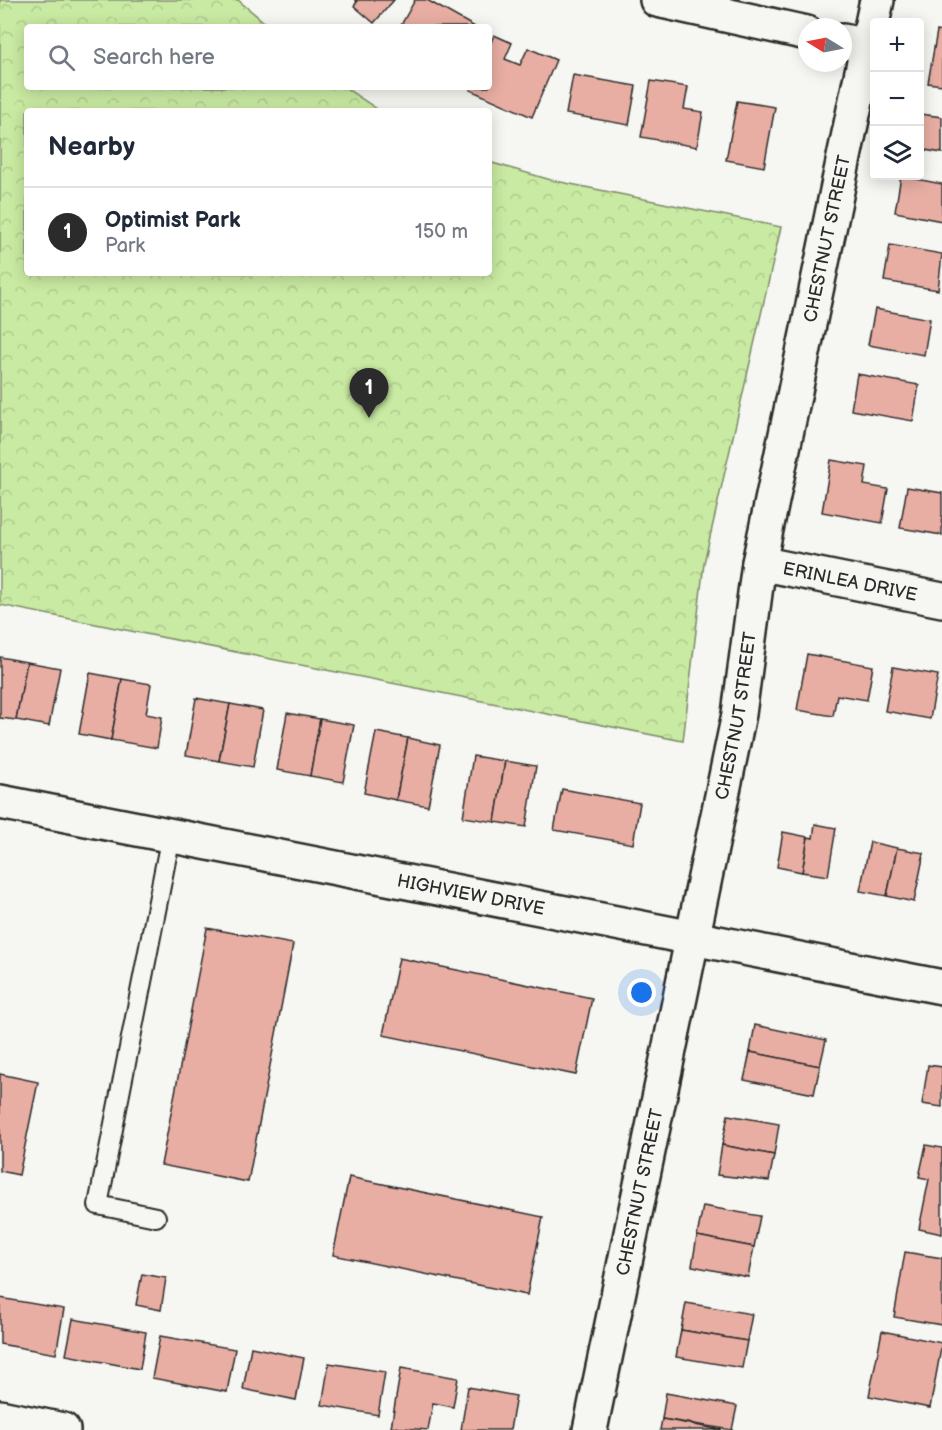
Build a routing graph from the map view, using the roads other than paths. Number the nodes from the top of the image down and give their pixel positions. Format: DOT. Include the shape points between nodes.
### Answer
graph roads {
  1 [pos="657,0"];
  2 [pos="877,0"];
  3 [pos="798,31"];
  4 [pos="855,44"];
  5 [pos="759,562"];
  6 [pos="942,600"];
  7 [pos="0,802"];
  8 [pos="171,835"];
  9 [pos="692,938"];
  10 [pos="942,987"];
  11 [pos="156,1216"];
  12 [pos="0,1417"];
  13 [pos="63,1430"];
  14 [pos="590,1430"];
  1 -- 3 [label="street"];
  2 -- 4 [label="street, CHESTNUT STREET"];
  4 -- 5 [label="street, CHESTNUT STREET"];
  5 -- 6 [label="street, ERINLEA DRIVE"];
  5 -- 9 [label="street, CHESTNUT STREET" via="739,714"];
  7 -- 8 [label="street, HIGHVIEW DRIVE"];
  8 -- 9 [label="street, HIGHVIEW DRIVE"];
  8 -- 11 [label="lane" via="98,1205"];
  9 -- 10 [label="street, HIGHVIEW DRIVE"];
  9 -- 14 [label="street, CHESTNUT STREET"];
  12 -- 13 [label="street"];
}
